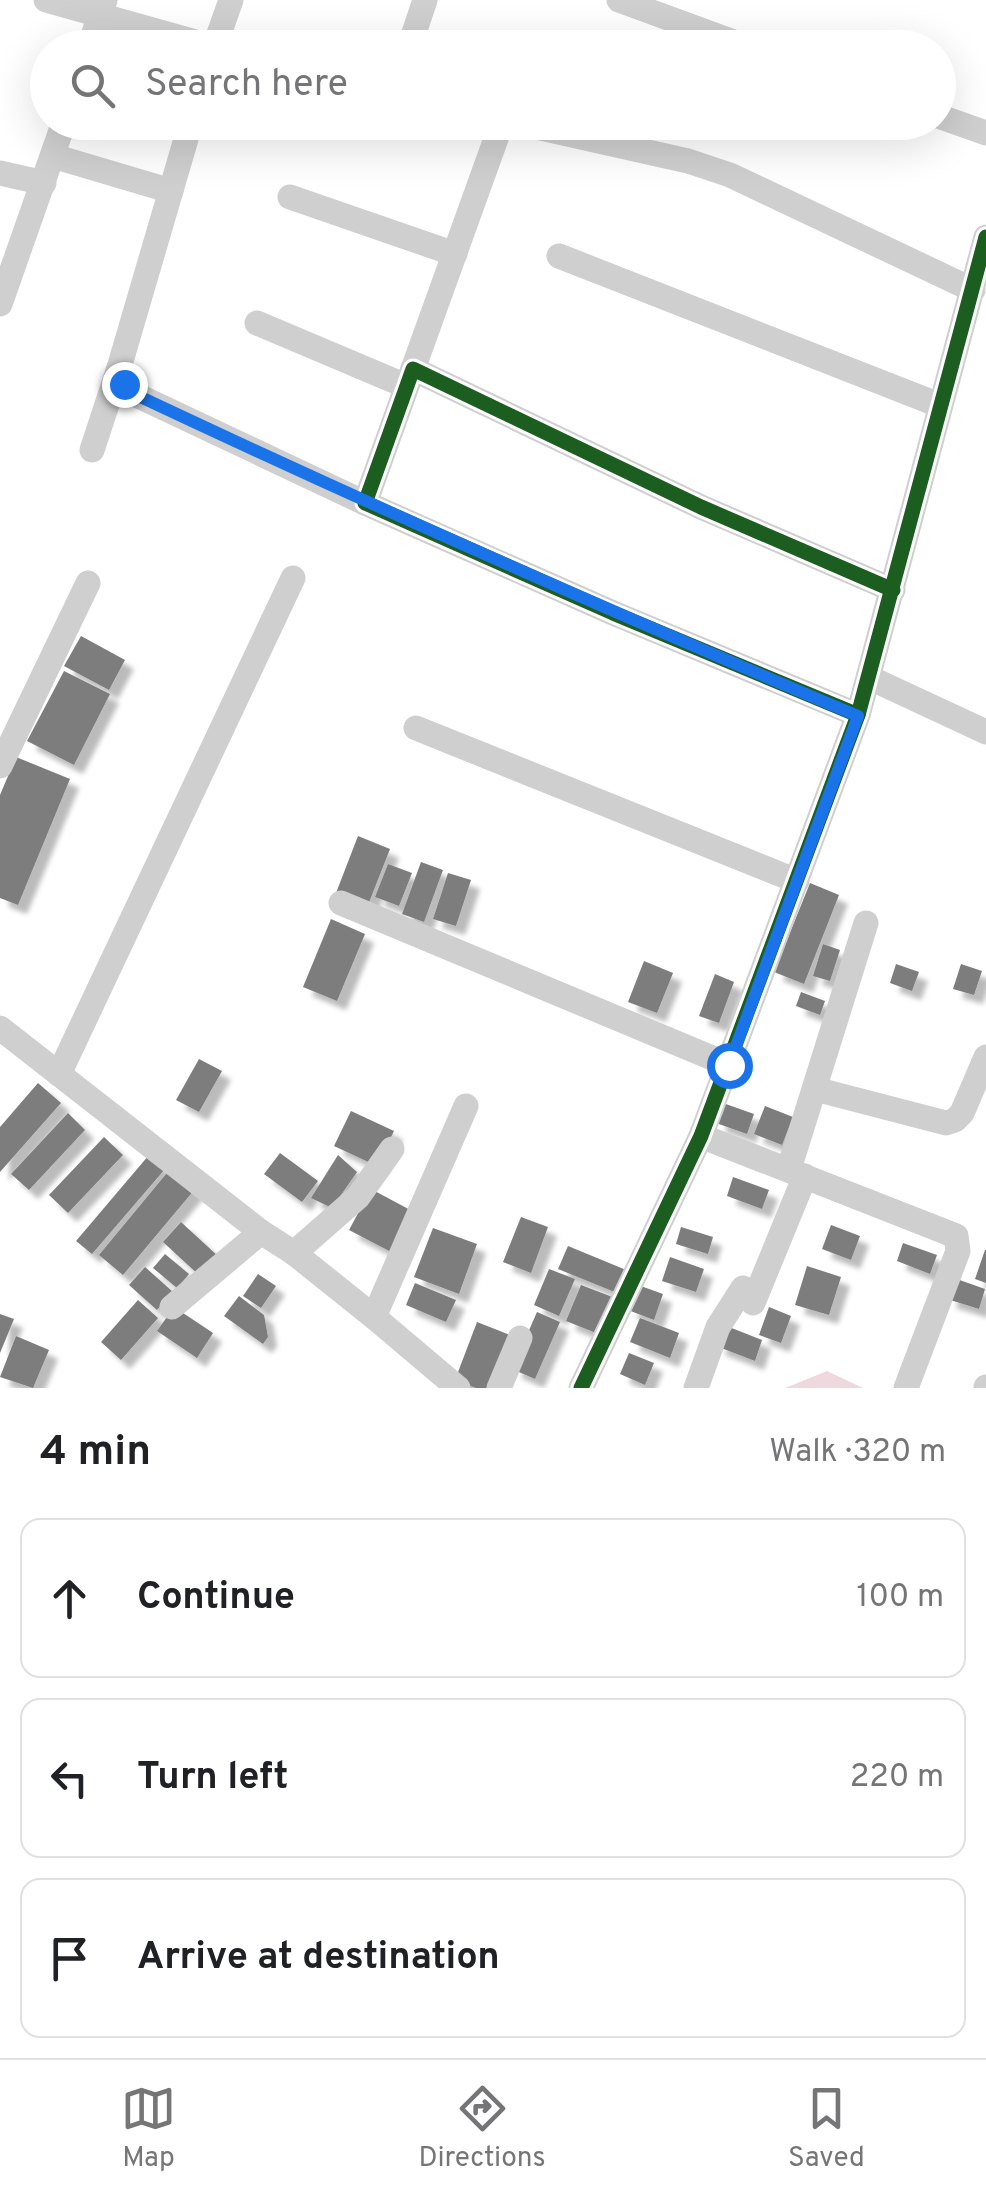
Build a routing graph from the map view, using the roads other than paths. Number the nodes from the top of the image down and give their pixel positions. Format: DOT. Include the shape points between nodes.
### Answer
graph roads {
  1 [pos="46,0"];
  2 [pos="232,0"];
  3 [pos="425,0"];
  4 [pos="618,0"];
  5 [pos="103,7"];
  6 [pos="167,30"];
  7 [pos="221,30"];
  8 [pos="415,30"];
  9 [pos="700,30"];
  10 [pos="956,122"];
  11 [pos="986,133"];
  12 [pos="58,140"];
  13 [pos="187,140"];
  14 [pos="496,140"];
  15 [pos="594,140"];
  16 [pos="53,156"];
  17 [pos="0,173"];
  18 [pos="44,183"];
  19 [pos="171,191"];
  20 [pos="290,197"];
  21 [pos="986,237"];
  22 [pos="455,254"];
  23 [pos="560,256"];
  24 [pos="972,290"];
  25 [pos="0,304"];
  26 [pos="257,322"];
  27 [pos="119,368"];
  28 [pos="410,378"];
  29 [pos="939,406"];
  30 [pos="92,450"];
  31 [pos="365,502"];
  32 [pos="294,578"];
  33 [pos="88,583"];
  34 [pos="893,590"];
  35 [pos="870,678"];
  36 [pos="858,716"];
  37 [pos="416,728"];
  38 [pos="986,732"];
  39 [pos="0,766"];
  40 [pos="797,880"];
  41 [pos="341,903"];
  42 [pos="866,924"];
  43 [pos="0,1028"];
  44 [pos="986,1056"];
  45 [pos="729,1065"];
  46 [pos="59,1074"];
  47 [pos="814,1090"];
  48 [pos="466,1106"];
  49 [pos="701,1136"];
  50 [pos="392,1149"];
  51 [pos="797,1173"];
  52 [pos="261,1232"];
  53 [pos="294,1254"];
  54 [pos="172,1307"];
  55 [pos="374,1317"];
  56 [pos="520,1338"];
  57 [pos="443,1383"];
  58 [pos="499,1388"];
  59 [pos="580,1388"];
  60 [pos="696,1388"];
  61 [pos="906,1388"];
  1 -- 5 [label="street"];
  2 -- 7 [label="street"];
  3 -- 8 [label="street"];
  4 -- 9 [label="street"];
  5 -- 6 [label="street"];
  10 -- 11 [label="street"];
  12 -- 16 [label="street"];
  13 -- 19 [label="street"];
  14 -- 22 [label="street"];
  15 -- 24 [label="street" via="730,175"];
  16 -- 18 [label="street"];
  16 -- 19 [label="street"];
  17 -- 18 [label="street"];
  18 -- 25 [label="street"];
  19 -- 27 [label="street"];
  20 -- 22 [label="street"];
  21 -- 24 [label="street"];
  22 -- 28 [label="street"];
  23 -- 29 [label="street"];
  24 -- 29 [label="street"];
  26 -- 28 [label="street"];
  27 -- 30 [label="street"];
  27 -- 31 [label="street" via="132,393"];
  28 -- 31 [label="street"];
  28 -- 34 [label="street"];
  29 -- 34 [label="street"];
  31 -- 36 [label="street"];
  32 -- 46 [label="street"];
  33 -- 39 [label="street"];
  34 -- 35 [label="street"];
  35 -- 36 [label="street"];
  35 -- 38 [label="street"];
  36 -- 40 [label="street"];
  37 -- 40 [label="street"];
  40 -- 45 [label="street"];
  41 -- 45 [label="street"];
  42 -- 47 [label="street"];
  43 -- 46 [label="street"];
  44 -- 47 [label="street" via="962,1113 946,1123"];
  45 -- 49 [label="street"];
  46 -- 52 [label="street"];
  47 -- 51 [label="street"];
  48 -- 55 [label="street"];
  49 -- 51 [label="street"];
  49 -- 59 [label="street"];
  50 -- 53 [label="street" via="358,1198"];
  51 -- 60 [label="street" via="748,1296 718,1326"];
  51 -- 61 [label="street" via="956,1236 958,1251"];
  52 -- 53 [label="street"];
  52 -- 54 [label="street"];
  53 -- 55 [label="street"];
  55 -- 57 [label="street"];
  56 -- 58 [label="street"];
}
